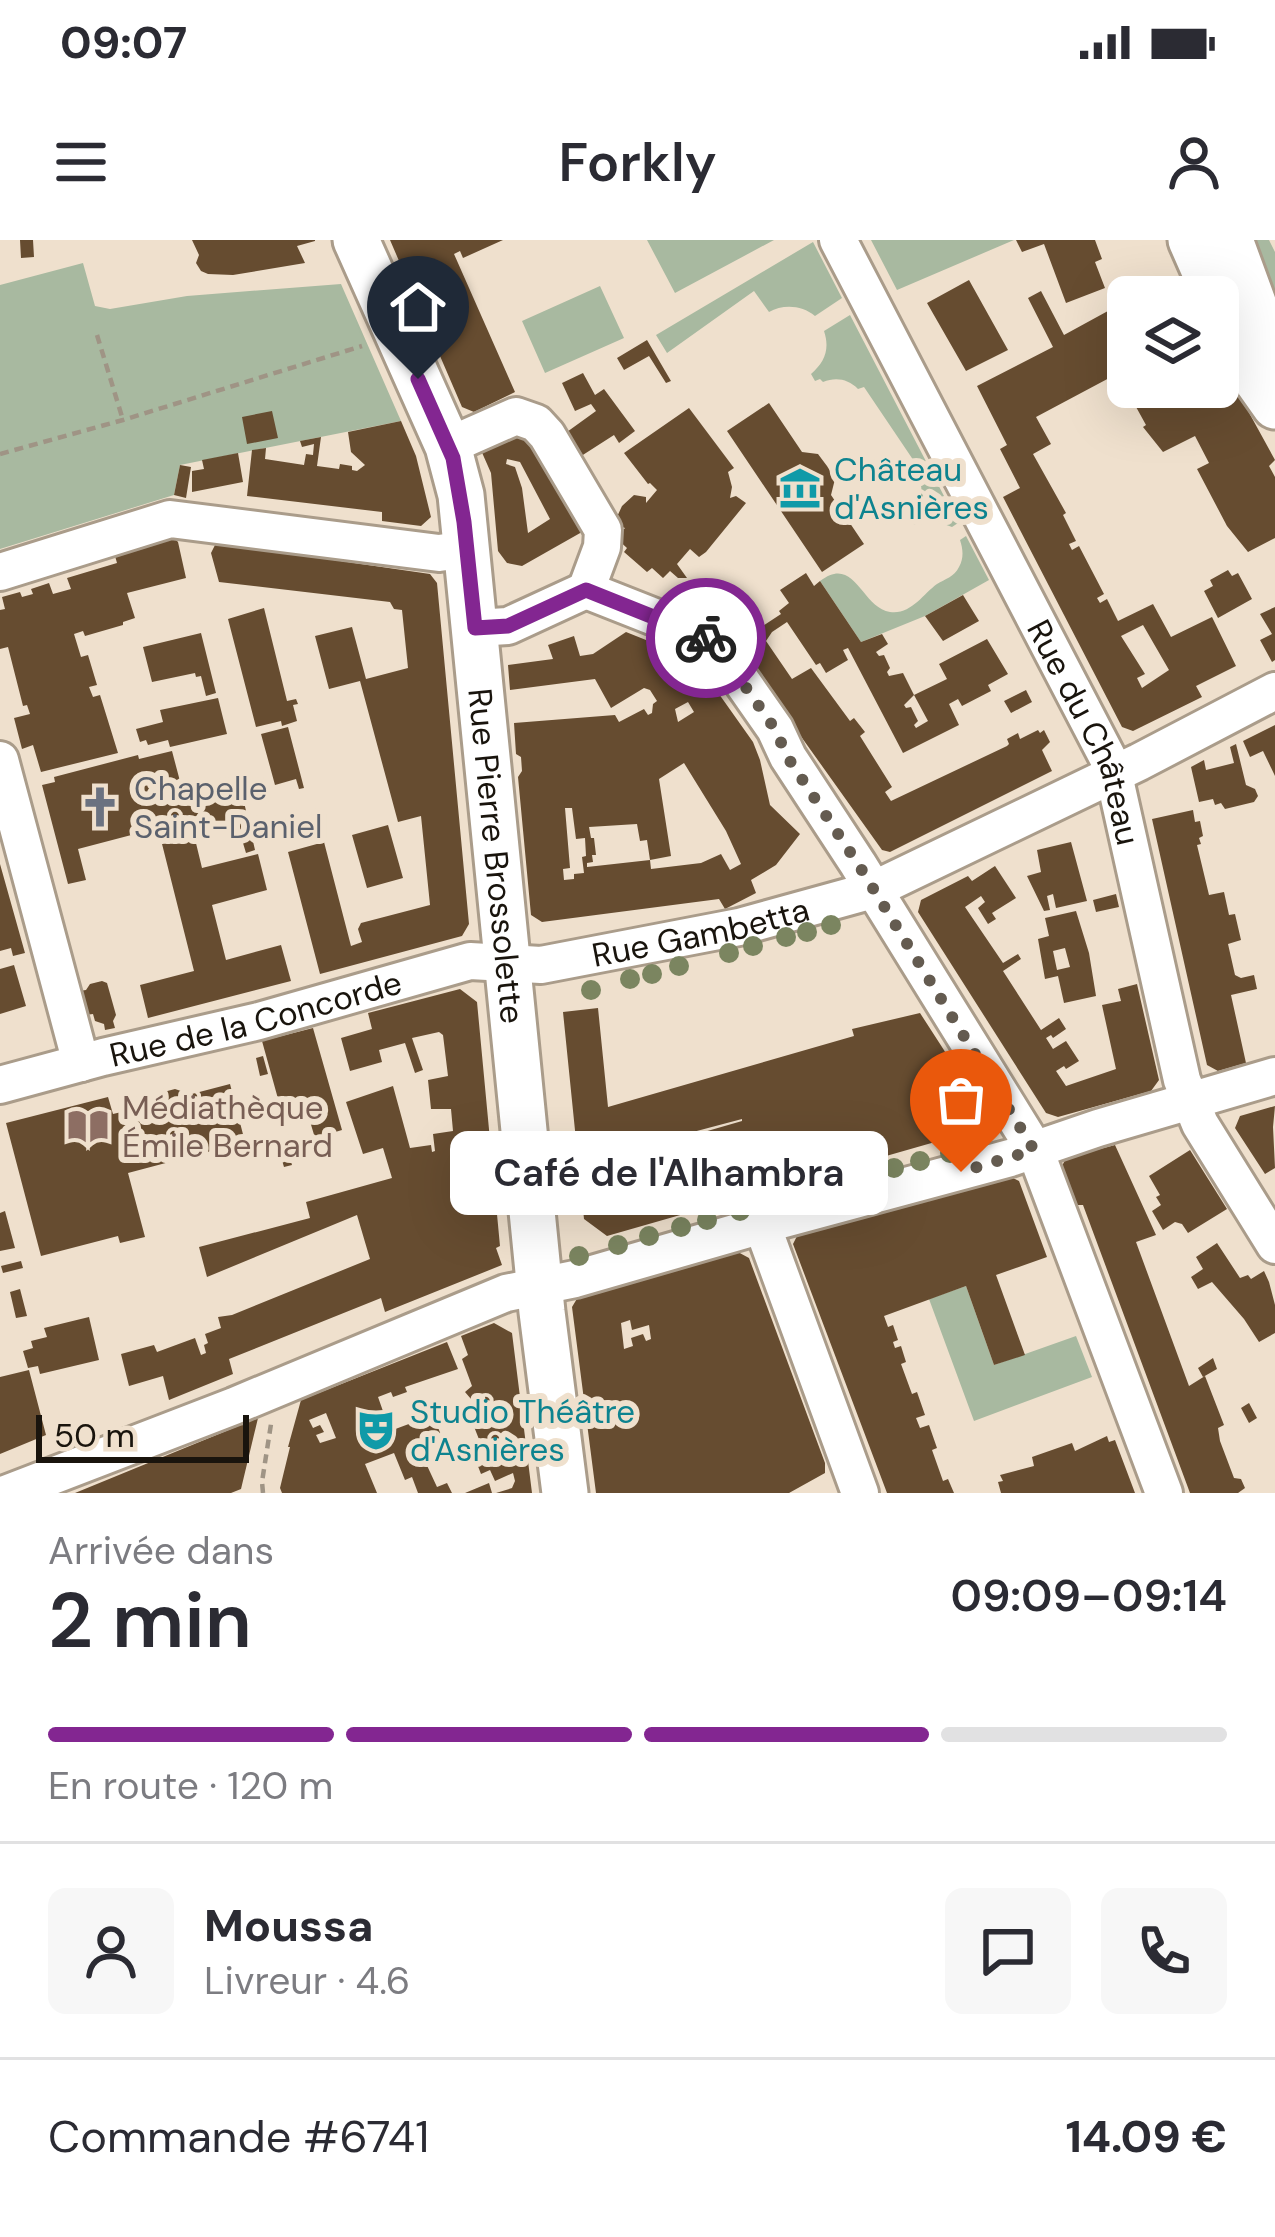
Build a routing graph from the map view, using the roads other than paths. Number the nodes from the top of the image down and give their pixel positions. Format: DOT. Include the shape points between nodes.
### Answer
graph roads {
  1 [pos="356,240"];
  2 [pos="838,240"];
  3 [pos="1191,240"];
  4 [pos="1230,240"];
  5 [pos="1207,276"];
  6 [pos="1239,349"];
  7 [pos="1275,363"];
  8 [pos="1275,406"];
  9 [pos="448,446"];
  10 [pos="467,549"];
  11 [pos="0,572"];
  12 [pos="591,579"];
  13 [pos="475,628"];
  14 [pos="1275,692"];
  15 [pos="0,760"];
  16 [pos="1114,774"];
  17 [pos="866,877"];
  18 [pos="508,963"];
  19 [pos="81,1063"];
  20 [pos="1275,1076"];
  21 [pos="0,1085"];
  22 [pos="1190,1102"];
  23 [pos="1034,1150"];
  24 [pos="762,1225"];
  25 [pos="1275,1245"];
  26 [pos="539,1285"];
  27 [pos="854,1491"];
  28 [pos="8,1493"];
  29 [pos="566,1493"];
  30 [pos="1164,1493"];
  1 -- 9 [label="main road, Rue Pierre Brossolette"];
  2 -- 16 [label="street, Rue du Château"];
  3 -- 5 [label="main road"];
  4 -- 7 [label="main road"];
  6 -- 8 [label="main road"];
  9 -- 10 [label="main road, Rue Pierre Brossolette"];
  9 -- 12 [label="street" via="517,416 542,428 601,524"];
  10 -- 11 [label="street" via="439,553 170,519"];
  10 -- 13 [label="main road, Rue Pierre Brossolette"];
  12 -- 13 [label="street" via="508,626"];
  12 -- 17 [label="street" via="614,567 672,623 717,646"];
  13 -- 18 [label="main road, Rue Pierre Brossolette"];
  14 -- 16 [label="street, Rue Gambetta"];
  15 -- 19 [label="street"];
  16 -- 17 [label="street, Rue Gambetta"];
  16 -- 22 [label="street, Rue du Château"];
  17 -- 18 [label="street, Rue Gambetta" via="739,927 541,965"];
  17 -- 23 [label="street"];
  18 -- 19 [label="street, Rue de la Concorde" via="470,961"];
  18 -- 26 [label="main road, Rue Pierre Brossolette"];
  19 -- 21 [label="street, Rue de la Concorde"];
  20 -- 22 [label="street"];
  22 -- 23 [label="street"];
  22 -- 25 [label="street, Rue du Château"];
  23 -- 24 [label="street"];
  23 -- 30 [label="street"];
  24 -- 26 [label="street"];
  24 -- 27 [label="street"];
  26 -- 28 [label="street"];
  26 -- 29 [label="main road, Rue Pierre Brossolette"];
}
